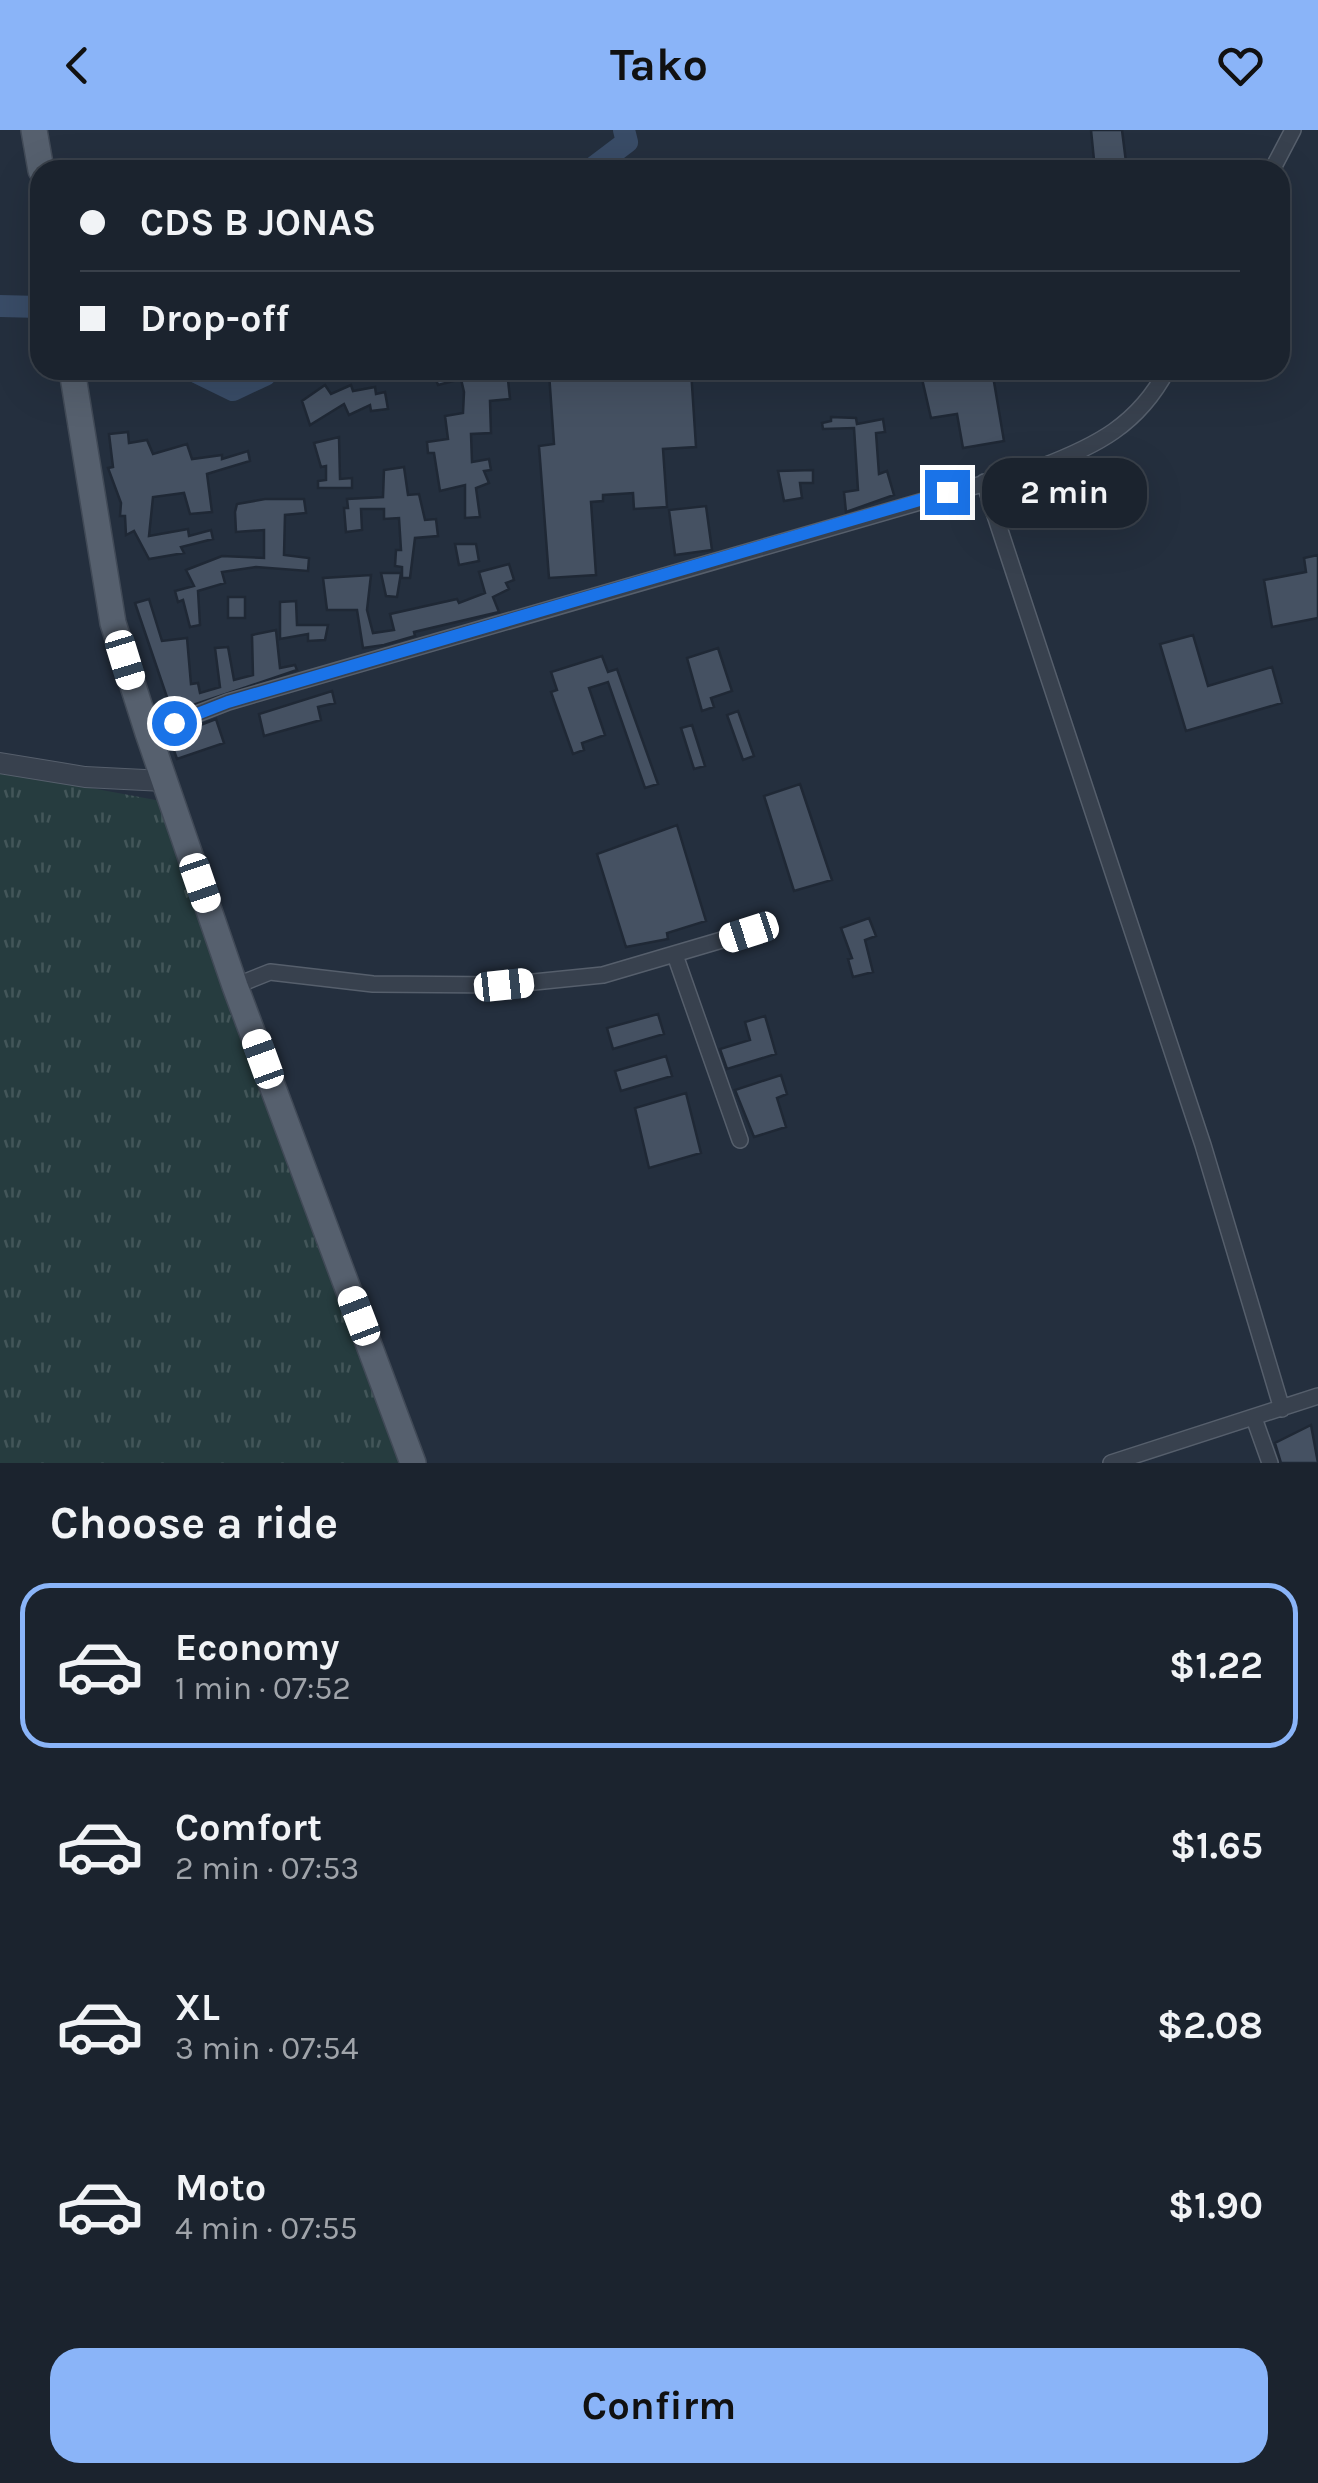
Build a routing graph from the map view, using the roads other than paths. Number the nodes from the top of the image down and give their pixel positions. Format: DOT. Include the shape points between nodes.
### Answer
graph roads {
  1 [pos="34,130"];
  2 [pos="1293,130"];
  3 [pos="39,160"];
  4 [pos="1277,160"];
  5 [pos="74,380"];
  6 [pos="1161,380"];
  7 [pos="984,482"];
  8 [pos="148,733"];
  9 [pos="0,763"];
  10 [pos="164,781"];
  11 [pos="749,932"];
  12 [pos="675,956"];
  13 [pos="236,986"];
  14 [pos="740,1140"];
  15 [pos="1318,1396"];
  16 [pos="1282,1410"];
  17 [pos="1254,1418"];
  18 [pos="414,1463"];
  19 [pos="1111,1463"];
  20 [pos="1270,1463"];
  1 -- 3 [label="main road"];
  2 -- 4 [label="street"];
  5 -- 8 [label="main road" via="114,624"];
  6 -- 7 [label="street" via="1143,408 1095,446"];
  7 -- 8 [label="street" via="228,702"];
  7 -- 16 [label="street" via="1203,1145"];
  8 -- 10 [label="main road"];
  9 -- 10 [label="street"];
  10 -- 13 [label="main road"];
  11 -- 12 [label="street"];
  12 -- 13 [label="street" via="602,975 504,985 373,984 270,972"];
  12 -- 14 [label="street"];
  13 -- 18 [label="main road"];
  15 -- 16 [label="street"];
  16 -- 17 [label="street"];
  17 -- 19 [label="street"];
  17 -- 20 [label="street"];
}
